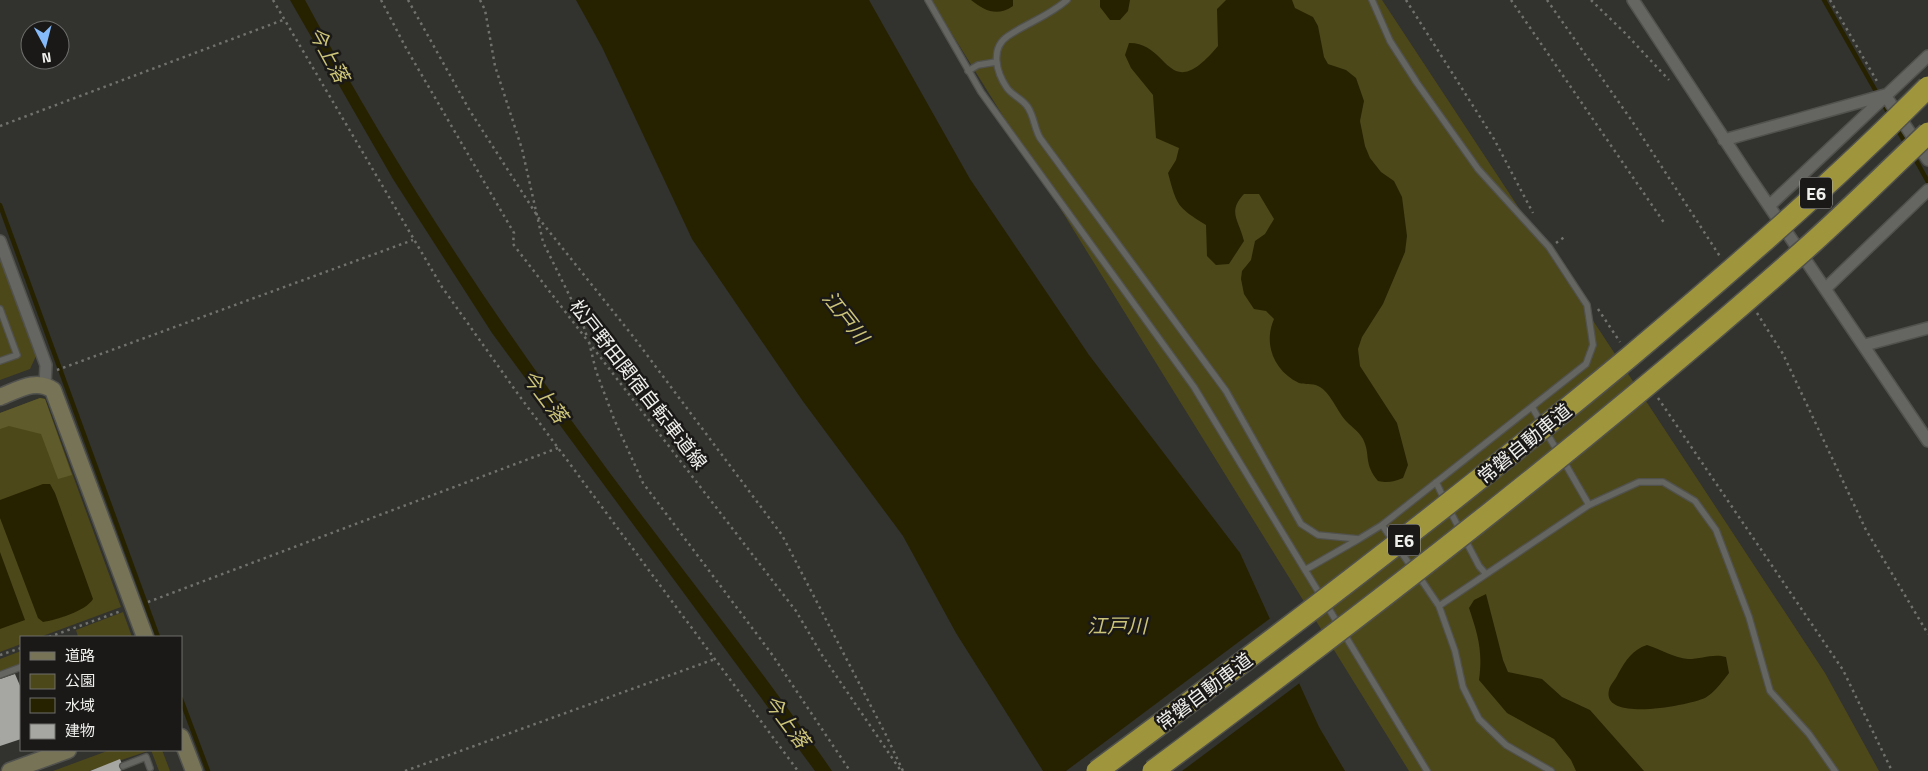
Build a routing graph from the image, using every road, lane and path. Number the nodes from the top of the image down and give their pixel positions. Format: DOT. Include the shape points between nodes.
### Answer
graph roads {
  1 [pos="273,0"];
  2 [pos="380,0"];
  3 [pos="408,0"];
  4 [pos="480,0"];
  5 [pos="928,0"];
  6 [pos="1067,0"];
  7 [pos="1372,0"];
  8 [pos="1406,0"];
  9 [pos="1511,0"];
  10 [pos="1591,0"];
  11 [pos="1634,0"];
  12 [pos="1830,0"];
  13 [pos="282,20"];
  14 [pos="1928,56"];
  15 [pos="996,62"];
  16 [pos="968,70"];
  17 [pos="1672,84"];
  18 [pos="1928,87"];
  19 [pos="1881,98"];
  20 [pos="0,126"];
  21 [pos="1928,133"];
  22 [pos="1724,140"];
  23 [pos="1928,160"];
  24 [pos="1927,191"];
  25 [pos="1769,206"];
  26 [pos="540,220"];
  27 [pos="1536,220"];
  28 [pos="1664,224"];
  29 [pos="1566,236"];
  30 [pos="1550,237"];
  31 [pos="413,240"];
  32 [pos="0,241"];
  33 [pos="1555,243"];
  34 [pos="1560,251"];
  35 [pos="1826,288"];
  36 [pos="1597,308"];
  37 [pos="0,309"];
  38 [pos="1928,328"];
  39 [pos="588,341"];
  40 [pos="1865,345"];
  41 [pos="1625,350"];
  42 [pos="0,361"];
  43 [pos="46,378"];
  44 [pos="1653,391"];
  45 [pos="0,397"];
  46 [pos="1532,407"];
  47 [pos="1928,441"];
  48 [pos="558,448"];
  49 [pos="1436,482"];
  50 [pos="1589,505"];
  51 [pos="1382,525"];
  52 [pos="1359,539"];
  53 [pos="1305,570"];
  54 [pos="1486,574"];
  55 [pos="157,598"];
  56 [pos="1439,606"];
  57 [pos="124,610"];
  58 [pos="52,636"];
  59 [pos="146,636"];
  60 [pos="20,648"];
  61 [pos="0,655"];
  62 [pos="716,659"];
  63 [pos="20,667"];
  64 [pos="0,675"];
  65 [pos="182,740"];
  66 [pos="65,751"];
  67 [pos="122,766"];
  68 [pos="150,770"];
  69 [pos="10,771"];
  70 [pos="142,771"];
  71 [pos="194,771"];
  72 [pos="405,771"];
  73 [pos="798,771"];
  74 [pos="850,771"];
  75 [pos="902,771"];
  76 [pos="1097,771"];
  77 [pos="1153,771"];
  78 [pos="1427,771"];
  79 [pos="1551,771"];
  80 [pos="1835,771"];
  81 [pos="1892,771"];
  1 -- 13 [label="path"];
  2 -- 39 [label="path, 松戸野田関宿自転車道線" via="514,233 514,244"];
  3 -- 26 [label="path" via="470,111"];
  4 -- 26 [label="path" via="495,66 522,149"];
  5 -- 16 [label="lane"];
  6 -- 15 [label="lane" via="1055,11 1006,37 996,50"];
  7 -- 46 [label="lane" via="1390,41 1421,89 1478,169 1549,247 1587,305 1593,345 1586,364"];
  8 -- 27 [label="path" via="1494,140"];
  9 -- 28 [label="path"];
  10 -- 17 [label="path"];
  11 -- 22 [label="street"];
  12 -- 19 [label="path"];
  13 -- 20 [label="path"];
  13 -- 31 [label="path"];
  14 -- 19 [label="street"];
  15 -- 16 [label="lane"];
  15 -- 52 [label="lane" via="1007,88 1027,105 1040,138 1226,392 1301,524 1318,535"];
  16 -- 53 [label="lane" via="1194,388"];
  18 -- 76 [label="highway, 常磐自動車道 / E6, bridge" via="1701,297 1558,416 1395,546"];
  19 -- 22 [label="street"];
  19 -- 23 [label="street"];
  19 -- 25 [label="street"];
  21 -- 77 [label="highway, 常磐自動車道 / E6, bridge" via="1813,242 1570,449 1417,572"];
  22 -- 25 [label="street"];
  24 -- 35 [label="street"];
  25 -- 35 [label="street"];
  26 -- 39 [label="path" via="543,242 582,321"];
  26 -- 75 [label="path" via="632,335 782,535"];
  29 -- 33 [label="path"];
  30 -- 33 [label="path"];
  31 -- 43 [label="path" via="74,364"];
  31 -- 48 [label="path" via="464,318"];
  32 -- 43 [label="street"];
  33 -- 34 [label="path"];
  35 -- 40 [label="street"];
  36 -- 41 [label="path"];
  37 -- 42 [label="lane" via="17,355"];
  38 -- 40 [label="street"];
  39 -- 74 [label="path" via="614,419 643,483 771,653"];
  39 -- 75 [label="path, 松戸野田関宿自転車道線" via="796,611 822,655"];
  40 -- 47 [label="street"];
  43 -- 45 [label="street"];
  43 -- 59 [label="street" via="57,397"];
  44 -- 81 [label="path" via="1843,670"];
  46 -- 49 [label="lane"];
  46 -- 50 [label="lane"];
  48 -- 55 [label="path"];
  48 -- 62 [label="path"];
  49 -- 51 [label="lane"];
  49 -- 54 [label="lane"];
  50 -- 54 [label="lane"];
  50 -- 80 [label="lane" via="1627,487 1652,480 1664,482 1695,501 1722,544 1749,617 1770,692 1809,734"];
  51 -- 52 [label="lane"];
  51 -- 56 [label="lane"];
  52 -- 53 [label="lane"];
  53 -- 78 [label="lane"];
  54 -- 56 [label="lane"];
  56 -- 79 [label="lane" via="1463,687 1479,719 1506,745"];
  57 -- 58 [label="path"];
  60 -- 61 [label="path"];
  62 -- 72 [label="path"];
  62 -- 73 [label="path"];
  63 -- 64 [label="lane"];
  65 -- 71 [label="street"];
  66 -- 69 [label="street"];
  67 -- 68 [label="lane" via="146,757"];
  68 -- 70 [label="lane"];
}
